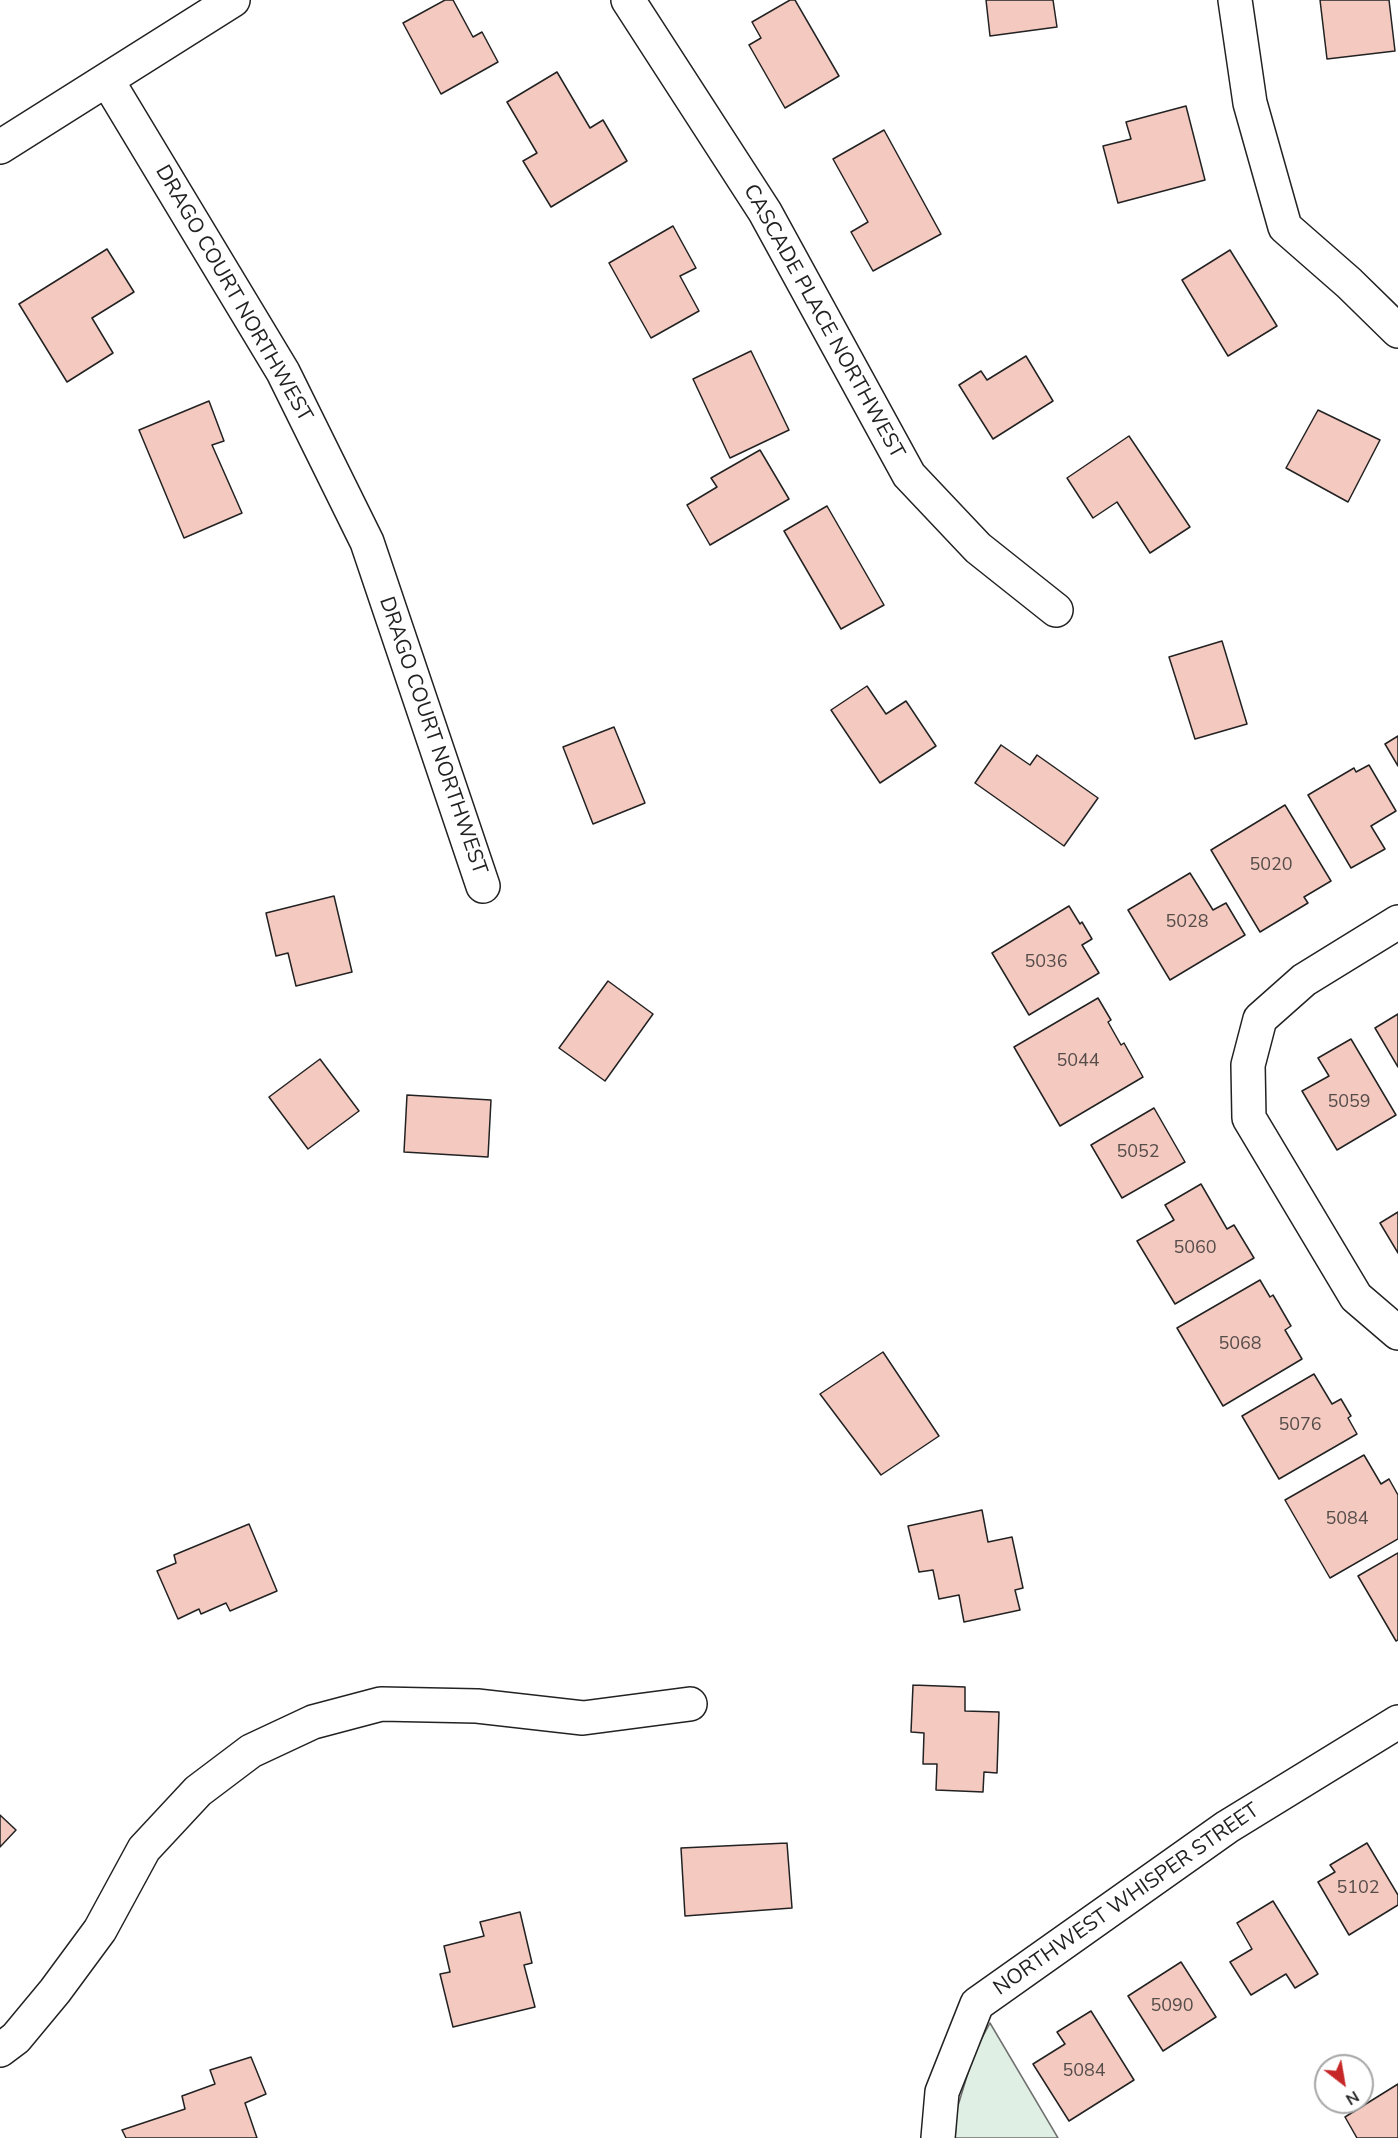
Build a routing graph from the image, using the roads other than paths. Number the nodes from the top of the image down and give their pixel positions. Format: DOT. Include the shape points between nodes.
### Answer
graph roads {
  1 [pos="233,0"];
  2 [pos="628,0"];
  3 [pos="1235,0"];
  4 [pos="107,80"];
  5 [pos="0,147"];
  6 [pos="1398,330"];
  7 [pos="1056,610"];
  8 [pos="483,886"];
  9 [pos="1398,922"];
  10 [pos="1398,1333"];
  11 [pos="690,1704"];
  12 [pos="1398,1722"];
  13 [pos="0,2050"];
  14 [pos="938,2138"];
  1 -- 4 [label="street"];
  2 -- 7 [label="street, CASCADE PLACE NORTHWEST" via="765,212 909,475 978,548"];
  3 -- 6 [label="street" via="1250,103 1285,227"];
  4 -- 5 [label="street"];
  4 -- 8 [label="street, DRAGO COURT NORTHWEST" via="283,372 367,542"];
  9 -- 10 [label="street" via="1304,980 1260,1019 1248,1065 1249,1118 1356,1297"];
  11 -- 13 [label="street" via="583,1718 477,1706 381,1704 313,1722 251,1751 198,1791 144,1849 100,1930 42,2007 16,2038"];
  12 -- 14 [label="street, NORTHWEST WHISPER STREET" via="1227,1827 977,2004 942,2092"];
}
